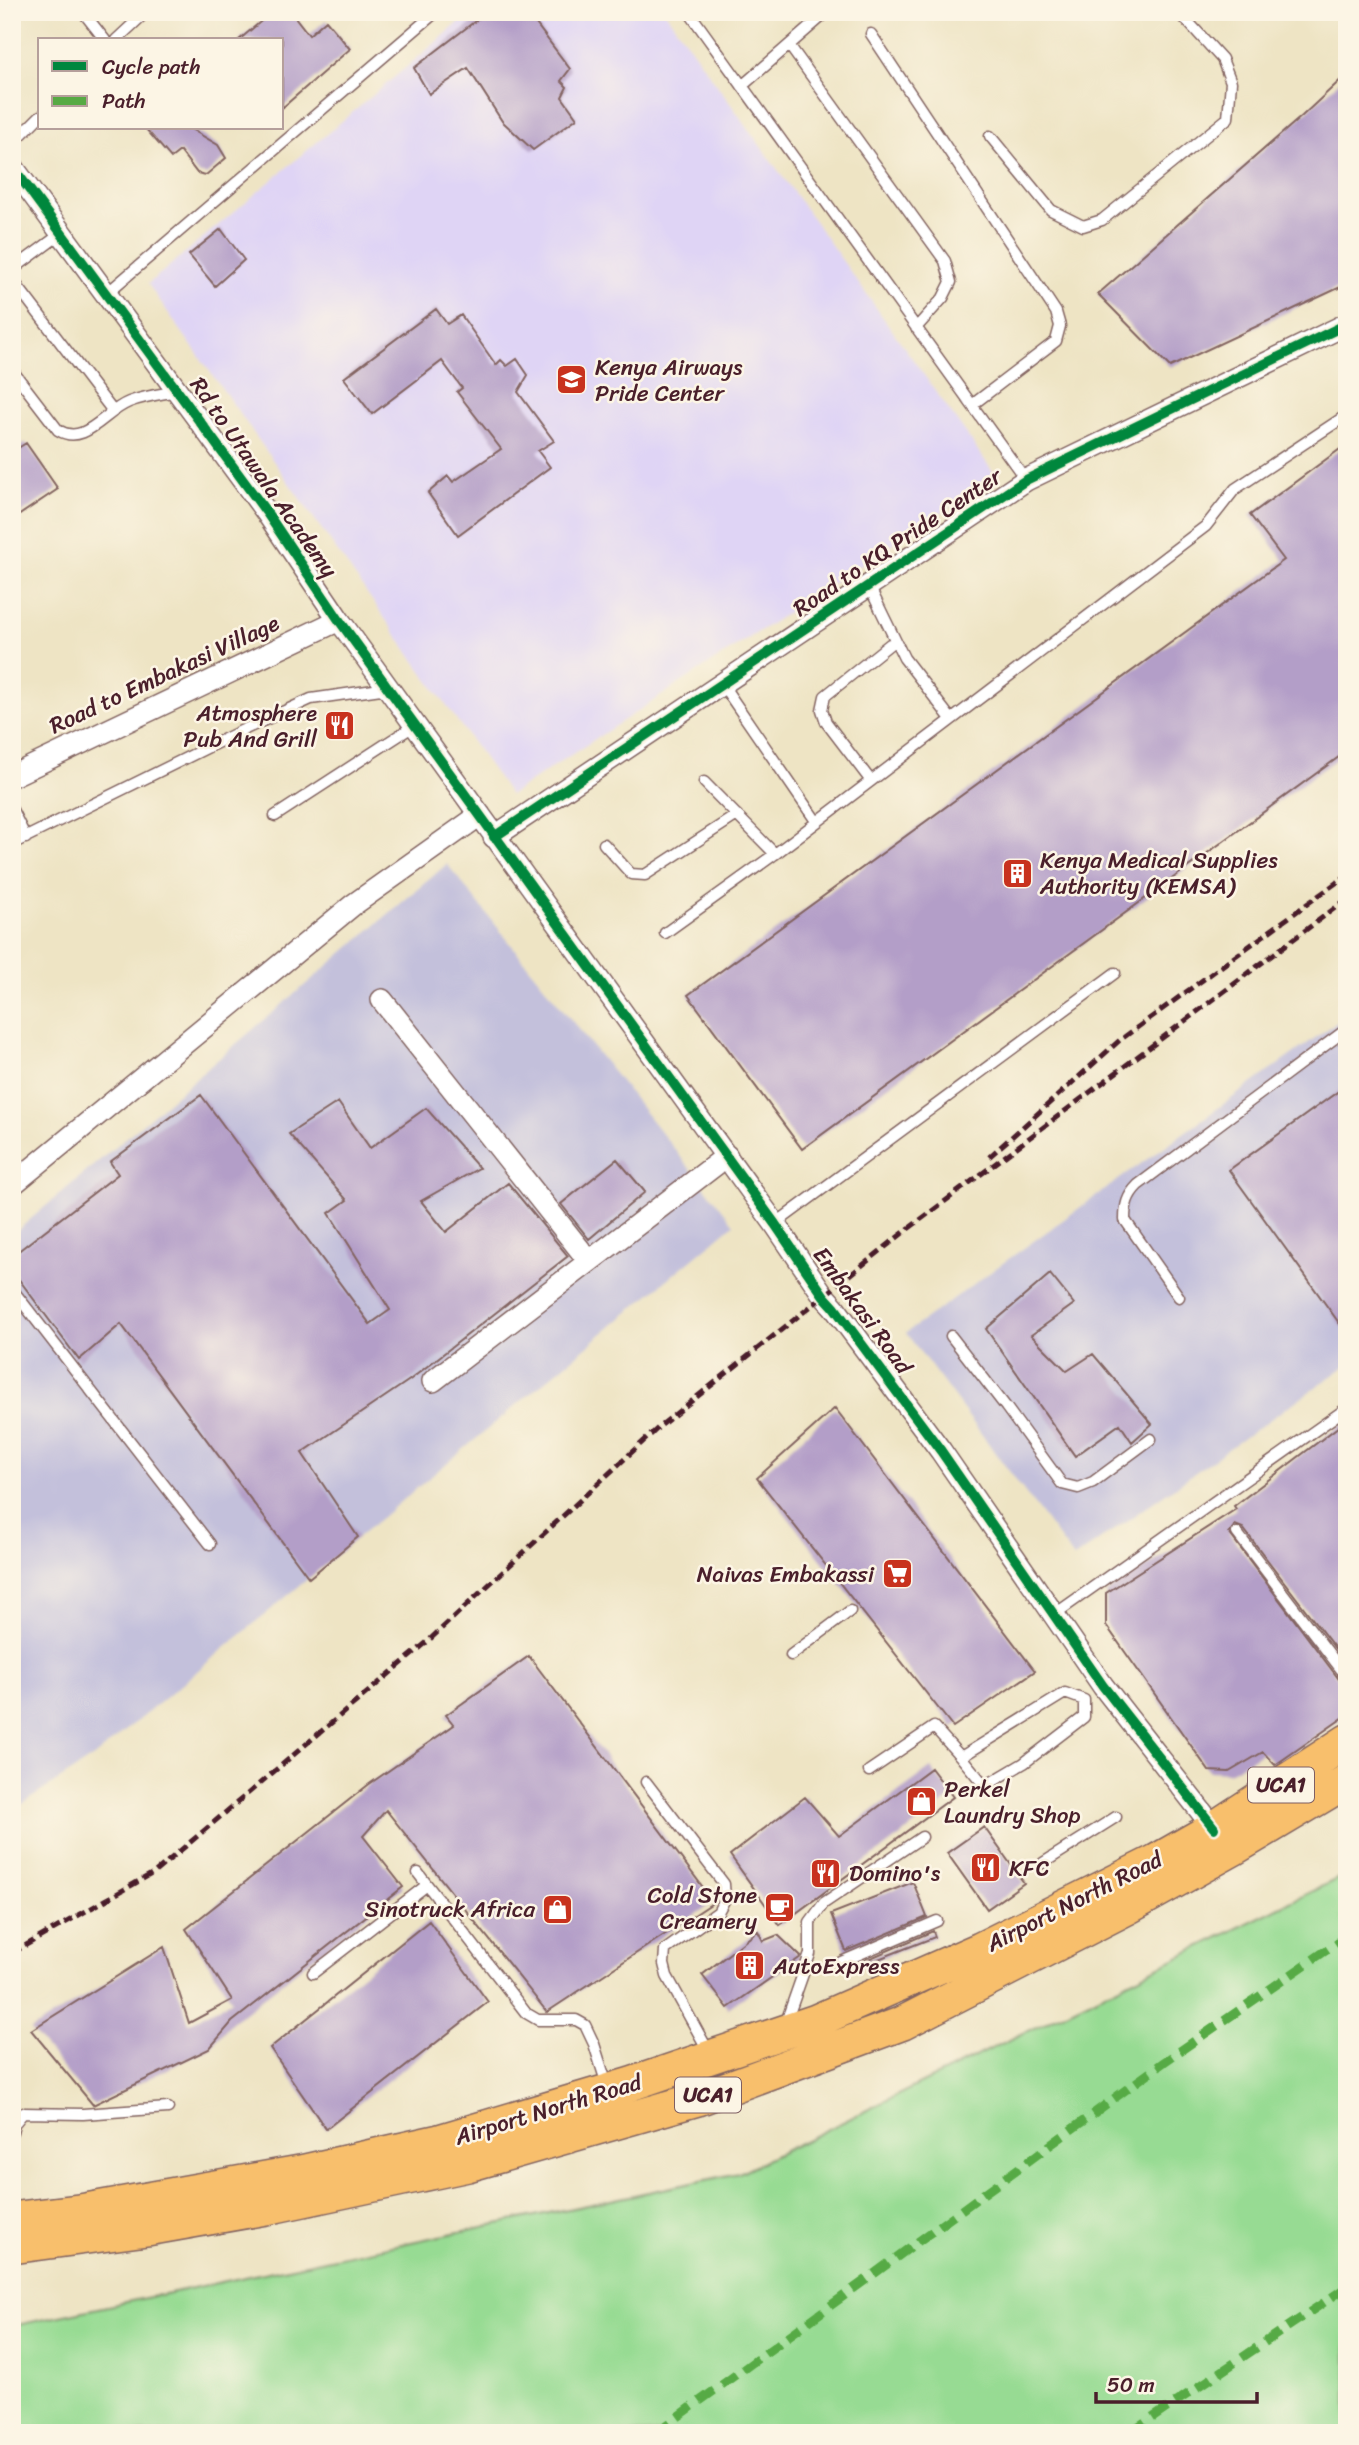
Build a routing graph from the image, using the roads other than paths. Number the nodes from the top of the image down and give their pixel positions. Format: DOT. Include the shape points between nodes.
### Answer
graph roads {
  1 [pos="83,12"];
  2 [pos="146,12"];
  3 [pos="436,12"];
  4 [pos="689,12"];
  5 [pos="827,12"];
  6 [pos="1179,12"];
  7 [pos="871,34"];
  8 [pos="103,38"];
  9 [pos="118,38"];
  10 [pos="789,45"];
  11 [pos="742,86"];
  12 [pos="38,118"];
  13 [pos="989,136"];
  14 [pos="12,144"];
  15 [pos="12,166"];
  16 [pos="62,233"];
  17 [pos="12,271"];
  18 [pos="12,279"];
  19 [pos="106,294"];
  20 [pos="1347,324"];
  21 [pos="916,328"];
  22 [pos="12,370"];
  23 [pos="178,391"];
  24 [pos="972,405"];
  25 [pos="112,410"];
  26 [pos="1347,415"];
  27 [pos="1026,480"];
  28 [pos="869,586"];
  29 [pos="339,620"];
  30 [pos="890,644"];
  31 [pos="722,684"];
  32 [pos="389,688"];
  33 [pos="951,719"];
  34 [pos="415,725"];
  35 [pos="12,776"];
  36 [pos="871,781"];
  37 [pos="704,782"];
  38 [pos="12,810"];
  39 [pos="480,815"];
  40 [pos="275,816"];
  41 [pos="737,816"];
  42 [pos="816,821"];
  43 [pos="494,837"];
  44 [pos="26,838"];
  45 [pos="12,844"];
  46 [pos="604,844"];
  47 [pos="775,854"];
  48 [pos="666,933"];
  49 [pos="1115,973"];
  50 [pos="382,1000"];
  51 [pos="1347,1029"];
  52 [pos="727,1156"];
  53 [pos="12,1185"];
  54 [pos="775,1224"];
  55 [pos="589,1261"];
  56 [pos="12,1290"];
  57 [pos="1179,1297"];
  58 [pos="951,1336"];
  59 [pos="433,1381"];
  60 [pos="1347,1408"];
  61 [pos="1151,1439"];
  62 [pos="1237,1533"];
  63 [pos="210,1544"];
  64 [pos="850,1611"];
  65 [pos="1055,1614"];
  66 [pos="791,1655"];
  67 [pos="1347,1678"];
  68 [pos="1103,1686"];
  69 [pos="1084,1700"];
  70 [pos="1347,1741"];
  71 [pos="961,1757"];
  72 [pos="869,1771"];
  73 [pos="1347,1781"];
  74 [pos="646,1782"];
  75 [pos="1116,1817"];
  76 [pos="1214,1828"];
  77 [pos="922,1837"];
  78 [pos="1043,1863"];
  79 [pos="418,1873"];
  80 [pos="427,1885"];
  81 [pos="937,1921"];
  82 [pos="841,1962"];
  83 [pos="313,1973"];
  84 [pos="782,2033"];
  85 [pos="711,2056"];
  86 [pos="609,2091"];
  87 [pos="168,2108"];
  88 [pos="12,2132"];
  89 [pos="12,2219"];
  90 [pos="12,2247"];
  1 -- 8 [label="lane"];
  2 -- 9 [label="lane"];
  3 -- 19 [label="lane"];
  4 -- 11 [label="lane"];
  5 -- 10 [label="lane"];
  6 -- 13 [label="lane" via="1222,60 1231,82 1228,118 1102,220 1083,226 1051,211"];
  7 -- 24 [label="lane" via="1056,312 1060,326 1056,341"];
  10 -- 11 [label="lane"];
  10 -- 21 [label="lane" via="945,261 951,282"];
  11 -- 21 [label="lane"];
  12 -- 14 [label="lane"];
  15 -- 16 [label="street, Rd to Utawala Academy"];
  16 -- 17 [label="lane"];
  16 -- 19 [label="street, Rd to Utawala Academy"];
  18 -- 25 [label="lane"];
  19 -- 23 [label="street, Rd to Utawala Academy"];
  20 -- 27 [label="street, Road to KQ Pride Center"];
  21 -- 24 [label="lane"];
  22 -- 25 [label="lane" via="64,434 85,433"];
  23 -- 25 [label="lane" via="144,397"];
  23 -- 29 [label="street, Rd to Utawala Academy"];
  24 -- 27 [label="lane"];
  26 -- 33 [label="lane" via="1235,489 1206,526"];
  27 -- 28 [label="street, Road to KQ Pride Center"];
  28 -- 31 [label="street, Road to KQ Pride Center"];
  28 -- 33 [label="lane" via="904,658"];
  29 -- 32 [label="street, Rd to Utawala Academy"];
  29 -- 35 [label="street, Road to Embakasi Village"];
  30 -- 36 [label="lane" via="825,695 822,710 826,722"];
  31 -- 42 [label="lane"];
  31 -- 43 [label="street, Road to KQ Pride Center"];
  32 -- 34 [label="street, Rd to Utawala Academy"];
  32 -- 44 [label="lane" via="310,699"];
  33 -- 36 [label="lane"];
  34 -- 39 [label="street, Rd to Utawala Academy"];
  34 -- 40 [label="lane"];
  36 -- 42 [label="lane"];
  37 -- 41 [label="lane"];
  38 -- 44 [label="lane"];
  39 -- 43 [label="street, Embakasi Road"];
  39 -- 53 [label="street" via="353,905"];
  41 -- 46 [label="lane" via="645,875 631,874"];
  41 -- 47 [label="lane"];
  42 -- 47 [label="lane"];
  43 -- 52 [label="street, Embakasi Road"];
  44 -- 45 [label="lane"];
  47 -- 48 [label="lane"];
  49 -- 54 [label="lane"];
  50 -- 55 [label="street"];
  51 -- 57 [label="lane" via="1129,1194 1125,1220"];
  52 -- 54 [label="street, Embakasi Road"];
  52 -- 55 [label="street"];
  54 -- 65 [label="street, Embakasi Road"];
  55 -- 59 [label="street"];
  56 -- 63 [label="lane"];
  58 -- 61 [label="lane" via="1062,1484 1078,1488 1093,1482"];
  60 -- 65 [label="lane"];
  62 -- 67 [label="lane"];
  64 -- 66 [label="lane"];
  65 -- 68 [label="street, Embakasi Road"];
  68 -- 69 [label="lane"];
  68 -- 76 [label="street, Embakasi Road"];
  69 -- 71 [label="lane" via="1065,1693"];
  69 -- 71 [label="lane" via="1084,1717 1042,1751 985,1786"];
  70 -- 76 [label="main road, Airport North Road / UCA1"];
  71 -- 72 [label="lane" via="934,1727"];
  73 -- 90 [label="main road, Airport North Road / UCA1" via="1128,1908 903,2023 698,2099 468,2165 266,2208"];
  74 -- 85 [label="lane" via="724,1884 725,1899 718,1912 665,1951 664,1964"];
  75 -- 78 [label="lane"];
  76 -- 84 [label="main road, Airport North Road / UCA1" via="980,1949"];
  77 -- 84 [label="lane" via="824,1903 810,1922 810,1954"];
  79 -- 80 [label="lane"];
  80 -- 83 [label="lane"];
  80 -- 86 [label="lane" via="526,2013 538,2020 576,2020 585,2025"];
  81 -- 82 [label="lane"];
  84 -- 85 [label="main road, Airport North Road / UCA1"];
  85 -- 86 [label="main road, Airport North Road / UCA1"];
  86 -- 89 [label="main road, Airport North Road / UCA1" via="439,2141 300,2172"];
  87 -- 88 [label="lane" via="23,2113"];
}
